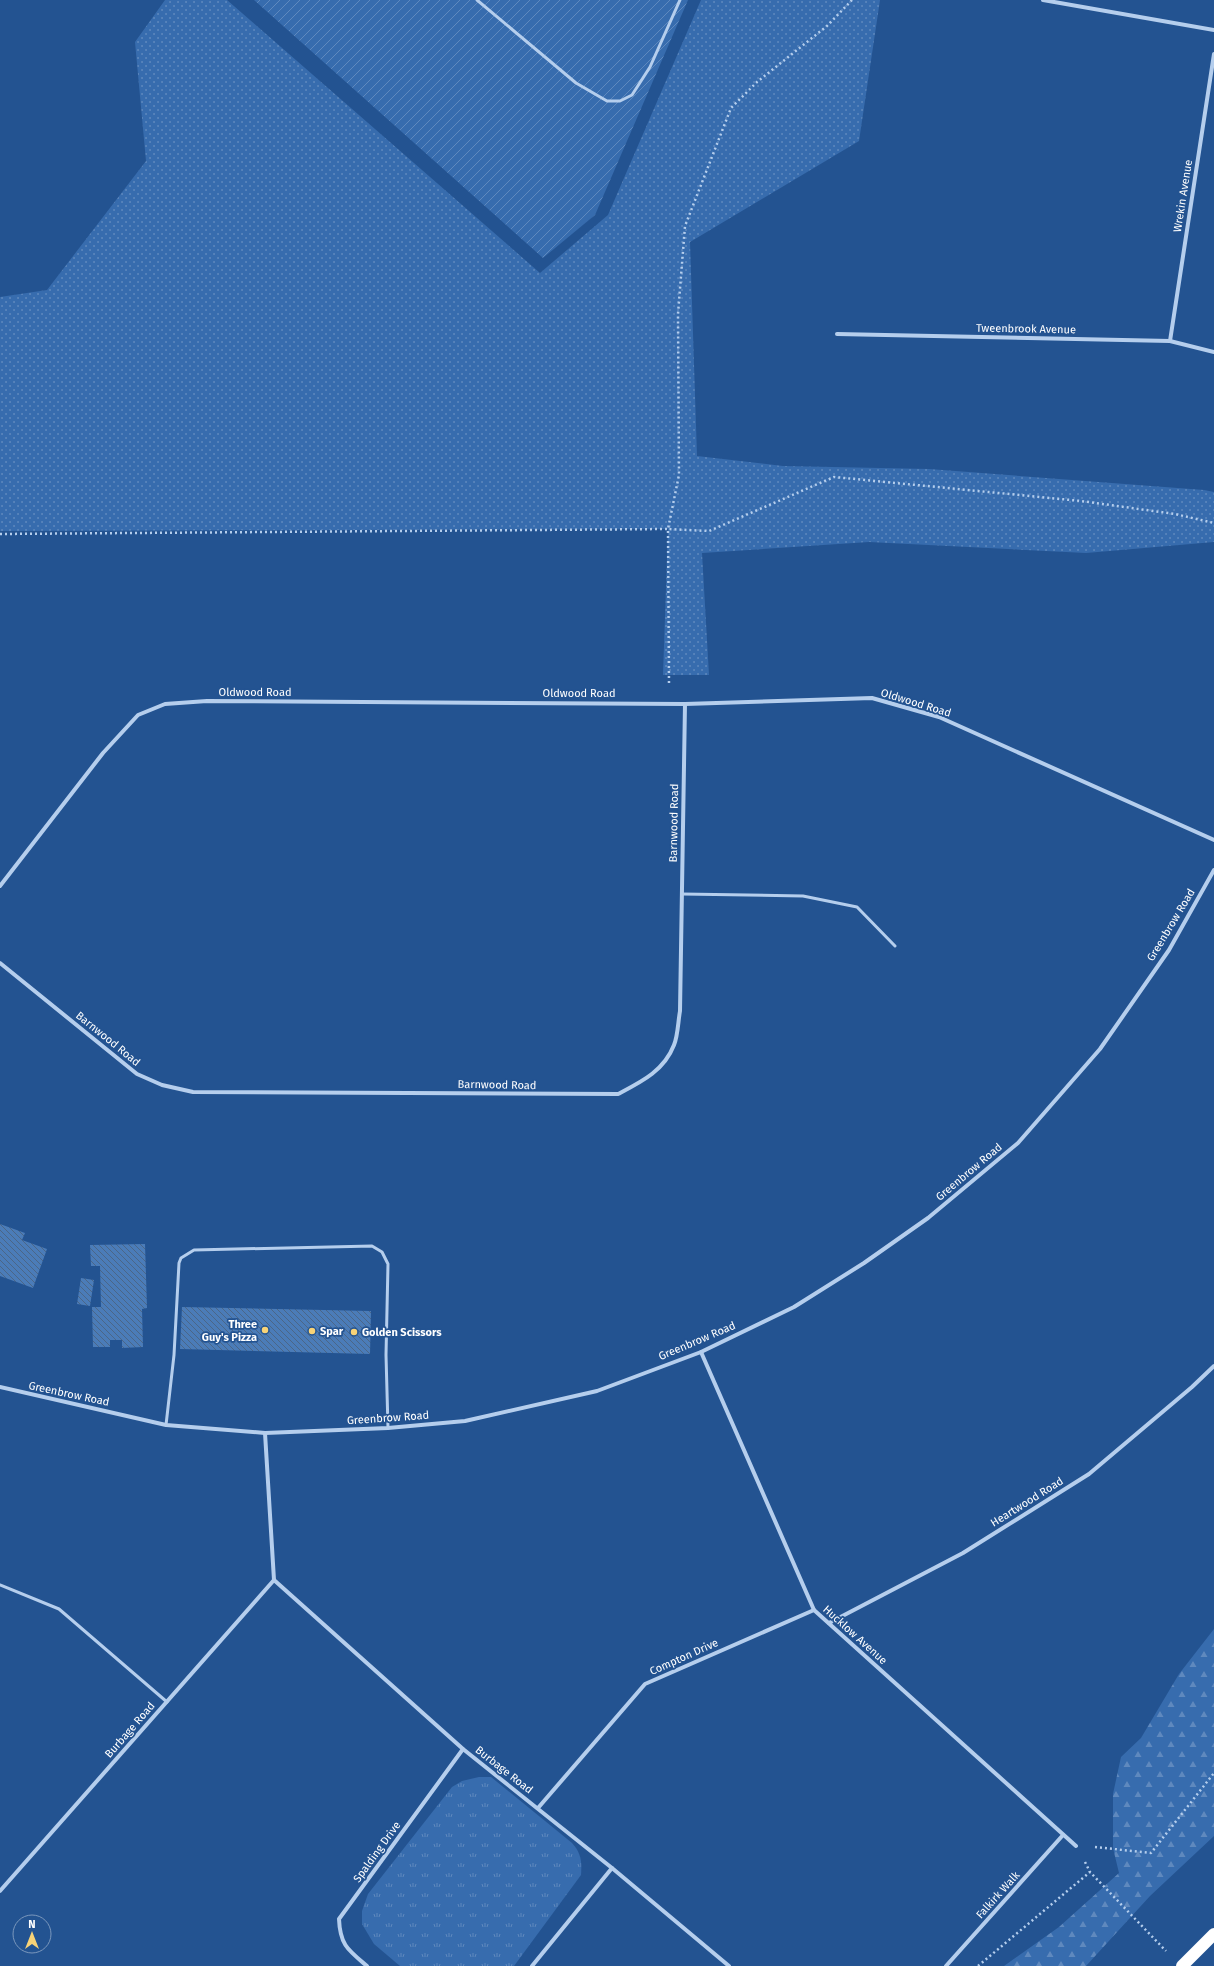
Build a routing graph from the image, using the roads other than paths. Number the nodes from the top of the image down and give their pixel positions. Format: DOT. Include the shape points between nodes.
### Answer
graph roads {
  1 [pos="477,0"];
  2 [pos="680,0"];
  3 [pos="1043,0"];
  4 [pos="1214,30"];
  5 [pos="1214,54"];
  6 [pos="837,334"];
  7 [pos="1170,340"];
  8 [pos="1214,352"];
  9 [pos="685,704"];
  10 [pos="1214,840"];
  11 [pos="1214,870"];
  12 [pos="0,886"];
  13 [pos="682,894"];
  14 [pos="895,946"];
  15 [pos="0,963"];
  16 [pos="701,1352"];
  17 [pos="1214,1366"];
  18 [pos="0,1387"];
  19 [pos="166,1425"];
  20 [pos="388,1428"];
  21 [pos="265,1433"];
  22 [pos="274,1580"];
  23 [pos="0,1585"];
  24 [pos="814,1610"];
  25 [pos="829,1623"];
  26 [pos="167,1702"];
  27 [pos="464,1749"];
  28 [pos="538,1808"];
  29 [pos="1063,1835"];
  30 [pos="1076,1846"];
  31 [pos="612,1868"];
  32 [pos="0,1891"];
  33 [pos="1214,1934"];
  34 [pos="367,1966"];
  35 [pos="532,1966"];
  36 [pos="729,1966"];
  37 [pos="946,1966"];
  38 [pos="1182,1966"];
  1 -- 2 [label="lane" via="576,83 608,101 620,101 632,95 650,67"];
  3 -- 4 [label="street"];
  5 -- 7 [label="street, Wrekin Avenue"];
  6 -- 7 [label="street, Tweenbrook Avenue"];
  7 -- 8 [label="street, Tweenbrook Avenue"];
  9 -- 10 [label="street, Oldwood Road" via="872,698 939,717"];
  9 -- 12 [label="street, Oldwood Road" via="207,700 165,704 138,715 103,752"];
  9 -- 13 [label="street, Barnwood Road"];
  11 -- 16 [label="street, Greenbrow Road" via="1169,950 1100,1049 1018,1143 928,1218 864,1263 794,1307"];
  13 -- 14 [label="lane" via="803,896 857,907"];
  13 -- 15 [label="street, Barnwood Road" via="680,1011 675,1044 664,1064 645,1080 618,1094 193,1092 162,1085 137,1074"];
  16 -- 20 [label="street, Greenbrow Road" via="596,1391 465,1421"];
  16 -- 24 [label="street, Hucklow Avenue"];
  17 -- 25 [label="street, Heartwood Road" via="1088,1474 963,1553"];
  18 -- 19 [label="street, Greenbrow Road"];
  19 -- 20 [label="lane" via="181,1258 194,1250 372,1246 382,1252 388,1264"];
  19 -- 21 [label="street, Greenbrow Road"];
  20 -- 21 [label="street, Greenbrow Road"];
  21 -- 22 [label="street"];
  22 -- 26 [label="street, Burbage Road"];
  22 -- 27 [label="street, Burbage Road"];
  23 -- 26 [label="lane" via="59,1609"];
  24 -- 25 [label="street, Hucklow Avenue"];
  24 -- 28 [label="street, Compton Drive" via="646,1684"];
  25 -- 29 [label="street, Hucklow Avenue"];
  26 -- 32 [label="street, Burbage Road"];
  27 -- 28 [label="street, Burbage Road"];
  27 -- 34 [label="street, Spalding Drive" via="339,1919 340,1936 350,1953"];
  28 -- 31 [label="street, Burbage Road"];
  29 -- 30 [label="street, Hucklow Avenue"];
  29 -- 37 [label="street, Falkirk Walk"];
  31 -- 35 [label="street"];
  31 -- 36 [label="street, Burbage Road"];
  33 -- 38 [label="highway"];
}
